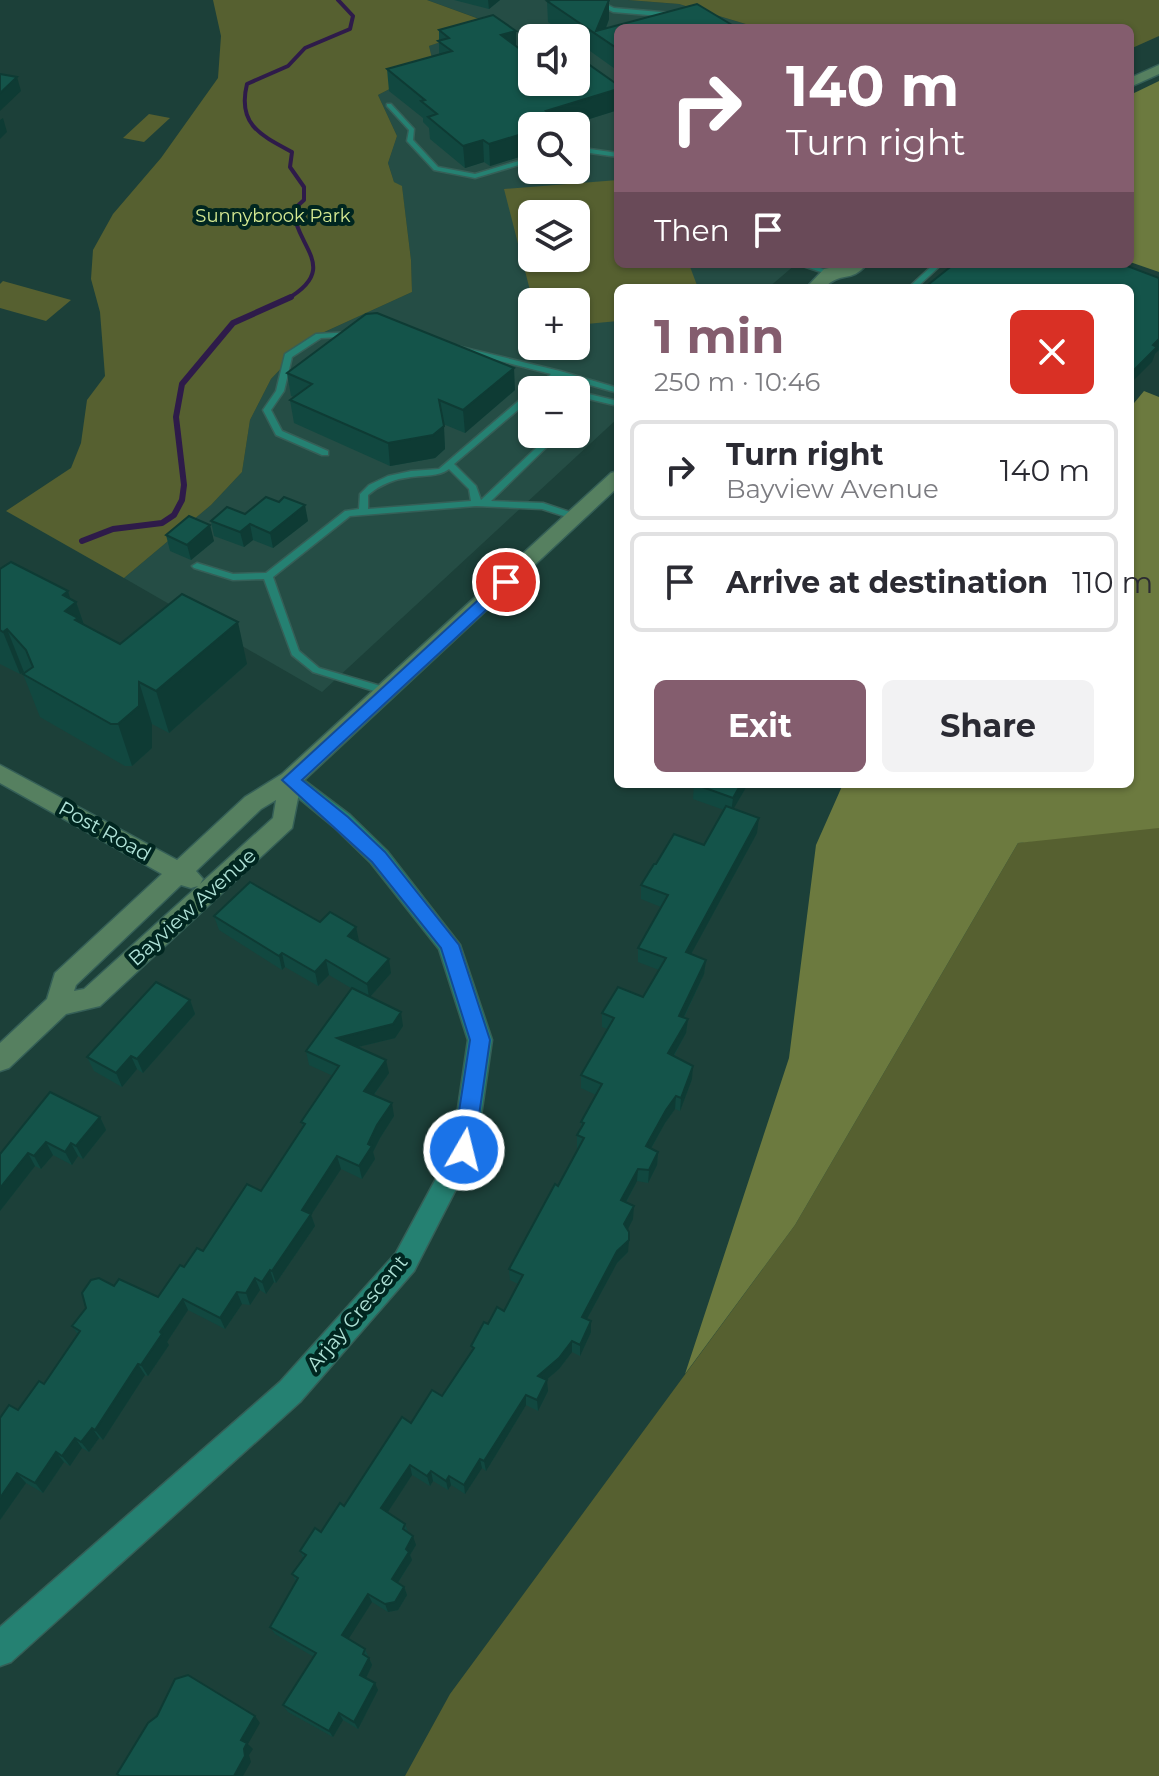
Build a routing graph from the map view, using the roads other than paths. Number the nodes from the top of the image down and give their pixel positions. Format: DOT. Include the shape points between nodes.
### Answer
graph roads {
  1 [pos="592,0"];
  2 [pos="678,16"];
  3 [pos="1159,53"];
  4 [pos="1134,64"];
  5 [pos="1159,69"];
  6 [pos="1134,81"];
  7 [pos="389,105"];
  8 [pos="590,151"];
  9 [pos="614,154"];
  10 [pos="518,163"];
  11 [pos="827,268"];
  12 [pos="854,268"];
  13 [pos="934,268"];
  14 [pos="916,284"];
  15 [pos="358,333"];
  16 [pos="450,346"];
  17 [pos="557,373"];
  18 [pos="553,376"];
  19 [pos="614,390"];
  20 [pos="590,397"];
  21 [pos="614,403"];
  22 [pos="518,406"];
  23 [pos="540,448"];
  24 [pos="325,453"];
  25 [pos="449,464"];
  26 [pos="614,481"];
  27 [pos="479,503"];
  28 [pos="363,512"];
  29 [pos="576,517"];
  30 [pos="197,566"];
  31 [pos="268,576"];
  32 [pos="387,691"];
  33 [pos="0,773"];
  34 [pos="290,780"];
  35 [pos="180,873"];
  36 [pos="211,889"];
  37 [pos="59,1004"];
  38 [pos="0,1060"];
  39 [pos="0,1651"];
  1 -- 2 [label="lane" via="613,10"];
  3 -- 4 [label="main road"];
  5 -- 6 [label="main road"];
  7 -- 10 [label="lane" via="412,130 409,140 436,169 475,176"];
  8 -- 9 [label="lane"];
  11 -- 12 [label="main road"];
  13 -- 14 [label="lane"];
  15 -- 24 [label="lane" via="319,336 288,356 280,391 267,410 279,433"];
  16 -- 17 [label="lane"];
  17 -- 18 [label="lane"];
  17 -- 19 [label="lane"];
  20 -- 21 [label="lane"];
  22 -- 25 [label="lane"];
  23 -- 27 [label="lane"];
  25 -- 27 [label="lane" via="473,488"];
  25 -- 28 [label="lane" via="442,471 379,482 364,494"];
  26 -- 29 [label="main road, Bayview Avenue"];
  27 -- 28 [label="lane"];
  27 -- 29 [label="lane" via="543,506"];
  28 -- 31 [label="lane" via="348,513"];
  29 -- 32 [label="main road, Bayview Avenue"];
  30 -- 31 [label="lane" via="233,577"];
  31 -- 32 [label="lane" via="295,653 316,670"];
  32 -- 34 [label="main road, Bayview Avenue"];
  33 -- 35 [label="main road, Post Road"];
  34 -- 35 [label="main road, Bayview Avenue" via="253,803"];
  34 -- 36 [label="main road, Bayview Avenue" via="284,822"];
  34 -- 39 [label="street, Arjay Crescent" via="379,857 449,945 480,1040 464,1150 405,1262 290,1392"];
  35 -- 36 [label="main road, Post Road"];
  35 -- 37 [label="main road, Bayview Avenue" via="64,980"];
  36 -- 37 [label="main road, Bayview Avenue" via="91,999"];
  37 -- 38 [label="main road, Bayview Avenue"];
}
